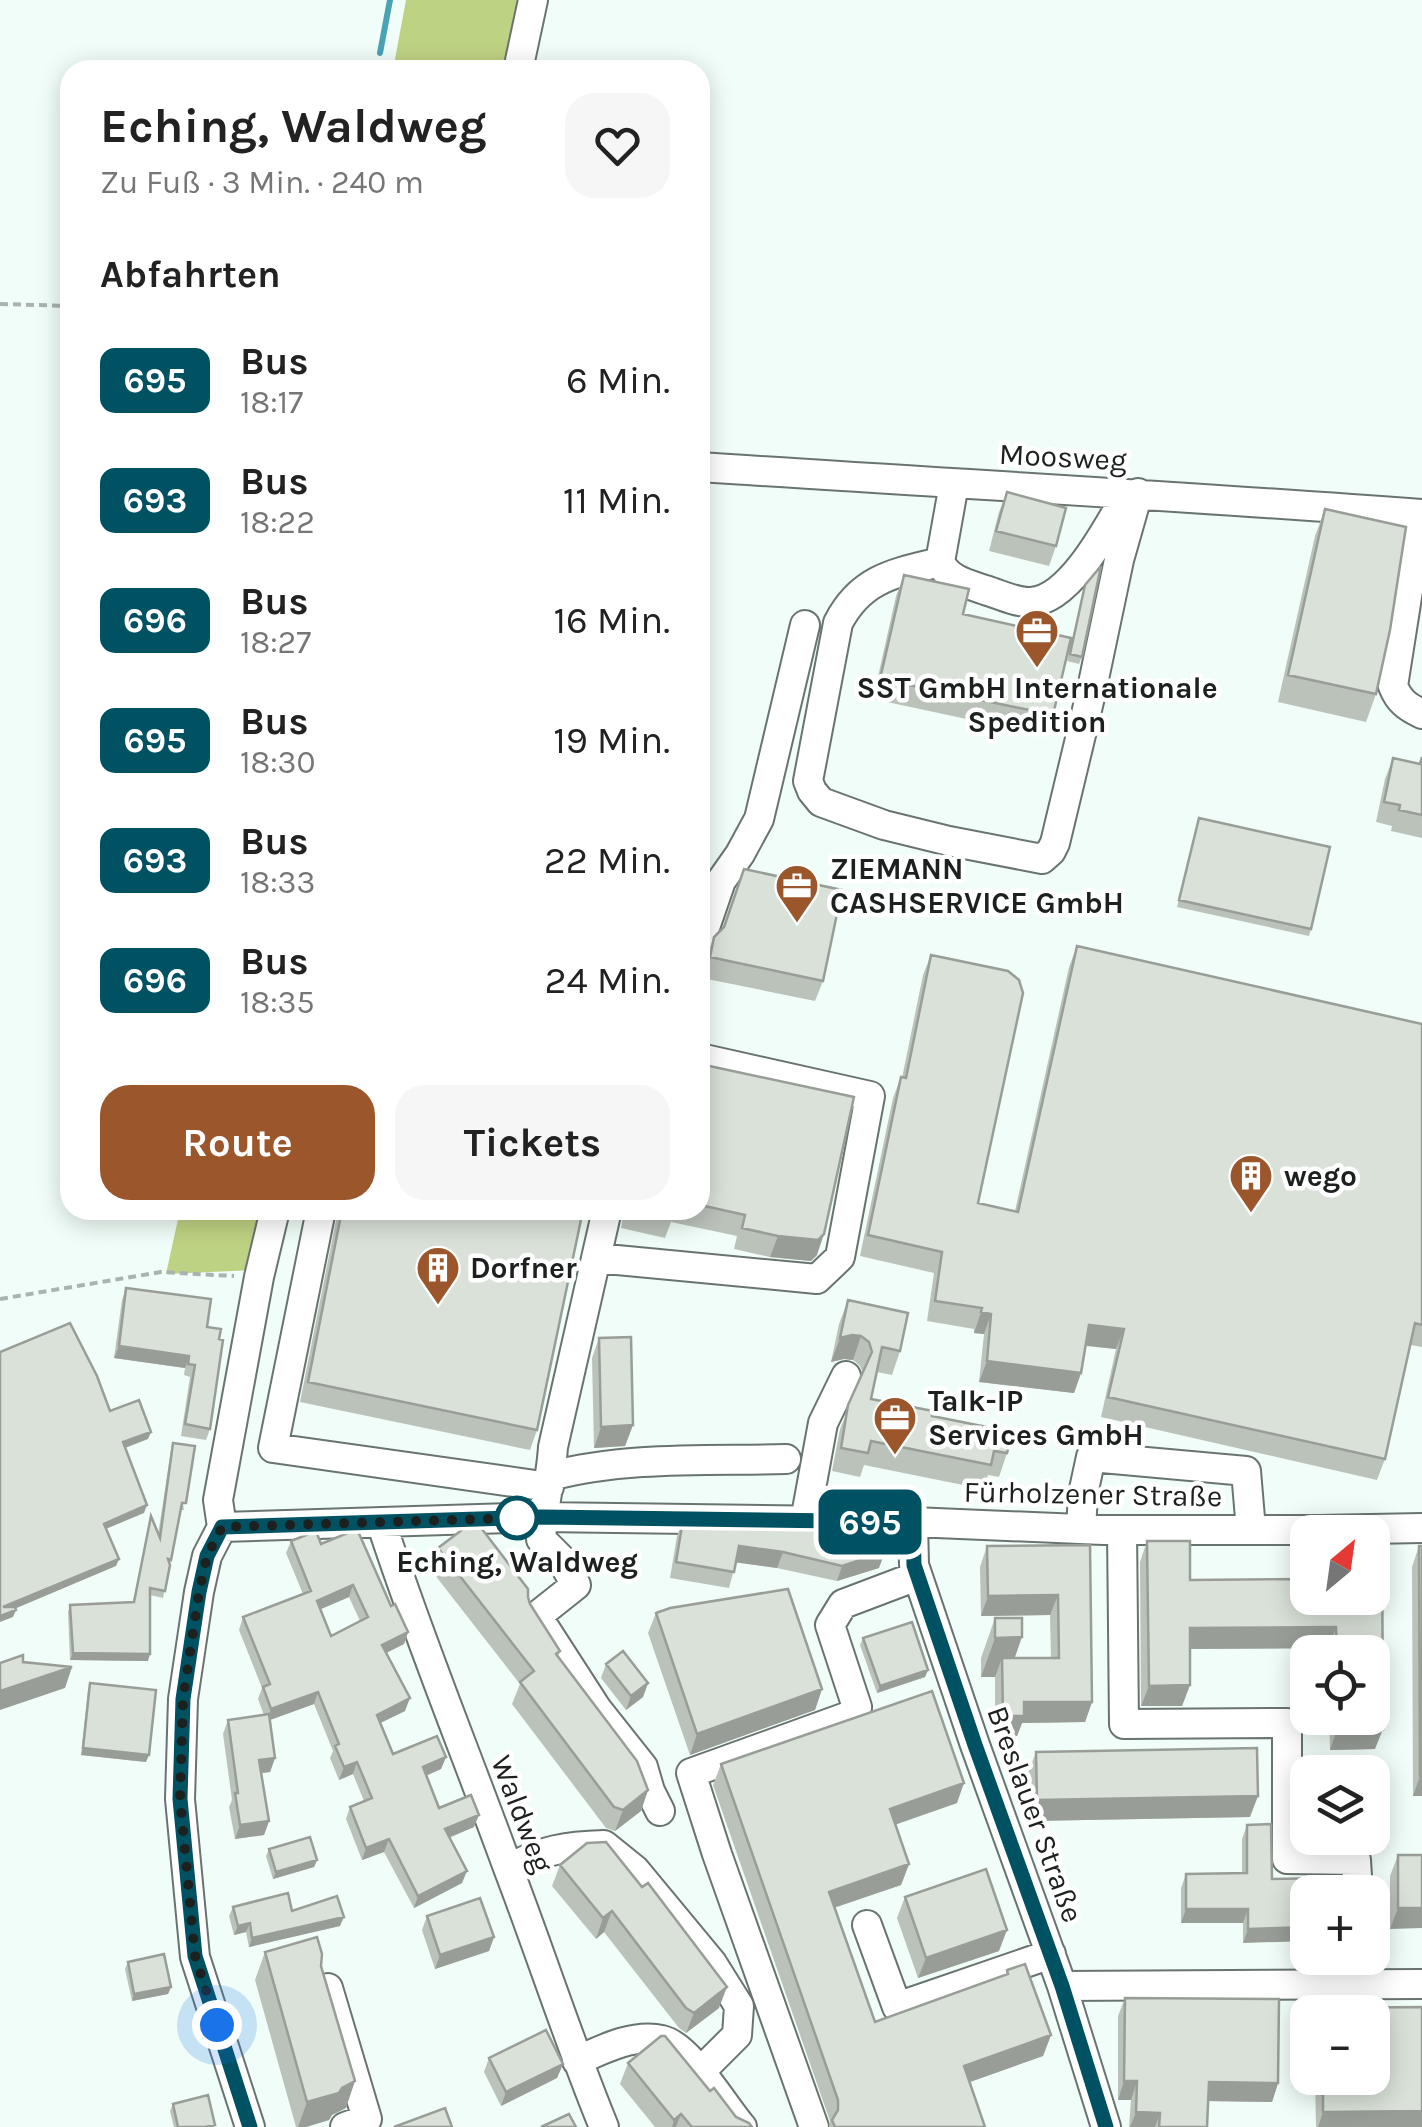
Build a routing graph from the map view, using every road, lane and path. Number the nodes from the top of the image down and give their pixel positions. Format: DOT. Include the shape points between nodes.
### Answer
graph roads {
  1 [pos="533,0"];
  2 [pos="520,60"];
  3 [pos="0,304"];
  4 [pos="60,306"];
  5 [pos="710,468"];
  6 [pos="954,484"];
  7 [pos="1133,492"];
  8 [pos="1421,514"];
  9 [pos="940,562"];
  10 [pos="806,625"];
  11 [pos="1422,714"];
  12 [pos="710,912"];
  13 [pos="710,1060"];
  14 [pos="273,1220"];
  15 [pos="319,1220"];
  16 [pos="591,1220"];
  17 [pos="604,1220"];
  18 [pos="596,1258"];
  19 [pos="259,1277"];
  20 [pos="0,1300"];
  21 [pos="846,1376"];
  22 [pos="786,1460"];
  23 [pos="544,1482"];
  24 [pos="542,1517"];
  25 [pos="805,1521"];
  26 [pos="381,1522"];
  27 [pos="913,1522"];
  28 [pos="222,1527"];
  29 [pos="1422,1528"];
  30 [pos="1081,1529"];
  31 [pos="1122,1530"];
  32 [pos="1251,1530"];
  33 [pos="918,1576"];
  34 [pos="660,1812"];
  35 [pos="509,1869"];
  36 [pos="1357,1875"];
  37 [pos="867,1925"];
  38 [pos="1050,1954"];
  39 [pos="1290,1975"];
  40 [pos="1382,1975"];
  41 [pos="1422,1984"];
  42 [pos="1062,1986"];
  43 [pos="328,1988"];
  44 [pos="577,2061"];
  45 [pos="700,2072"];
  46 [pos="250,2127"];
  47 [pos="345,2127"];
  48 [pos="604,2127"];
  49 [pos="742,2127"];
  50 [pos="814,2127"];
  51 [pos="1106,2127"];
  1 -- 2 [label="street"];
  3 -- 4 [label="path"];
  5 -- 6 [label="street, Moosweg"];
  6 -- 7 [label="street, Moosweg"];
  6 -- 9 [label="street"];
  7 -- 8 [label="street, Moosweg"];
  7 -- 9 [label="street" via="1074,574 1034,602 963,582"];
  7 -- 9 [label="street" via="1055,843 1042,858 884,825 821,802 808,781 838,623 848,604 886,575"];
  8 -- 11 [label="street" via="1394,686 1398,698"];
  10 -- 12 [label="street" via="758,819 721,880"];
  13 -- 18 [label="street" via="870,1096 840,1257 817,1279"];
  14 -- 19 [label="street"];
  15 -- 23 [label="street" via="273,1448"];
  16 -- 23 [label="street"];
  17 -- 18 [label="street"];
  18 -- 23 [label="street"];
  19 -- 20 [label="path" via="161,1272"];
  19 -- 28 [label="street" via="218,1500"];
  21 -- 25 [label="street" via="823,1423"];
  22 -- 23 [label="street" via="627,1464"];
  23 -- 24 [label="street"];
  24 -- 25 [label="street, Fürholzener Straße"];
  24 -- 26 [label="street, Fürholzener Straße"];
  24 -- 34 [label="street" via="540,1540 576,1585 537,1616 643,1767"];
  25 -- 27 [label="street, Fürholzener Straße"];
  26 -- 28 [label="street, Fürholzener Straße"];
  26 -- 35 [label="street, Waldweg"];
  27 -- 30 [label="street, Fürholzener Straße"];
  27 -- 33 [label="street, Breslauer Straße"];
  28 -- 46 [label="street" via="199,1592 183,1699 180,1799 195,1956"];
  29 -- 32 [label="street, Fürholzener Straße" via="1392,1516"];
  30 -- 31 [label="street, Fürholzener Straße"];
  30 -- 32 [label="street" via="1091,1457 1246,1471"];
  31 -- 32 [label="street, Fürholzener Straße"];
  31 -- 36 [label="street" via="1124,1724 1288,1723 1287,1859 1356,1860"];
  33 -- 38 [label="street, Breslauer Straße"];
  33 -- 50 [label="street" via="843,1604 830,1626 857,1707 850,1716 691,1773"];
  35 -- 44 [label="street, Waldweg"];
  35 -- 45 [label="street" via="533,1854 604,1845 635,1870 712,1962 739,2006 737,2034"];
  37 -- 38 [label="street" via="897,2007"];
  38 -- 42 [label="street, Breslauer Straße"];
  39 -- 42 [label="street"];
  40 -- 41 [label="street"];
  42 -- 51 [label="street, Breslauer Straße"];
  43 -- 47 [label="street" via="367,2119"];
  44 -- 45 [label="street" via="642,2038 664,2040"];
  44 -- 48 [label="street, Waldweg"];
  45 -- 49 [label="street"];
}
